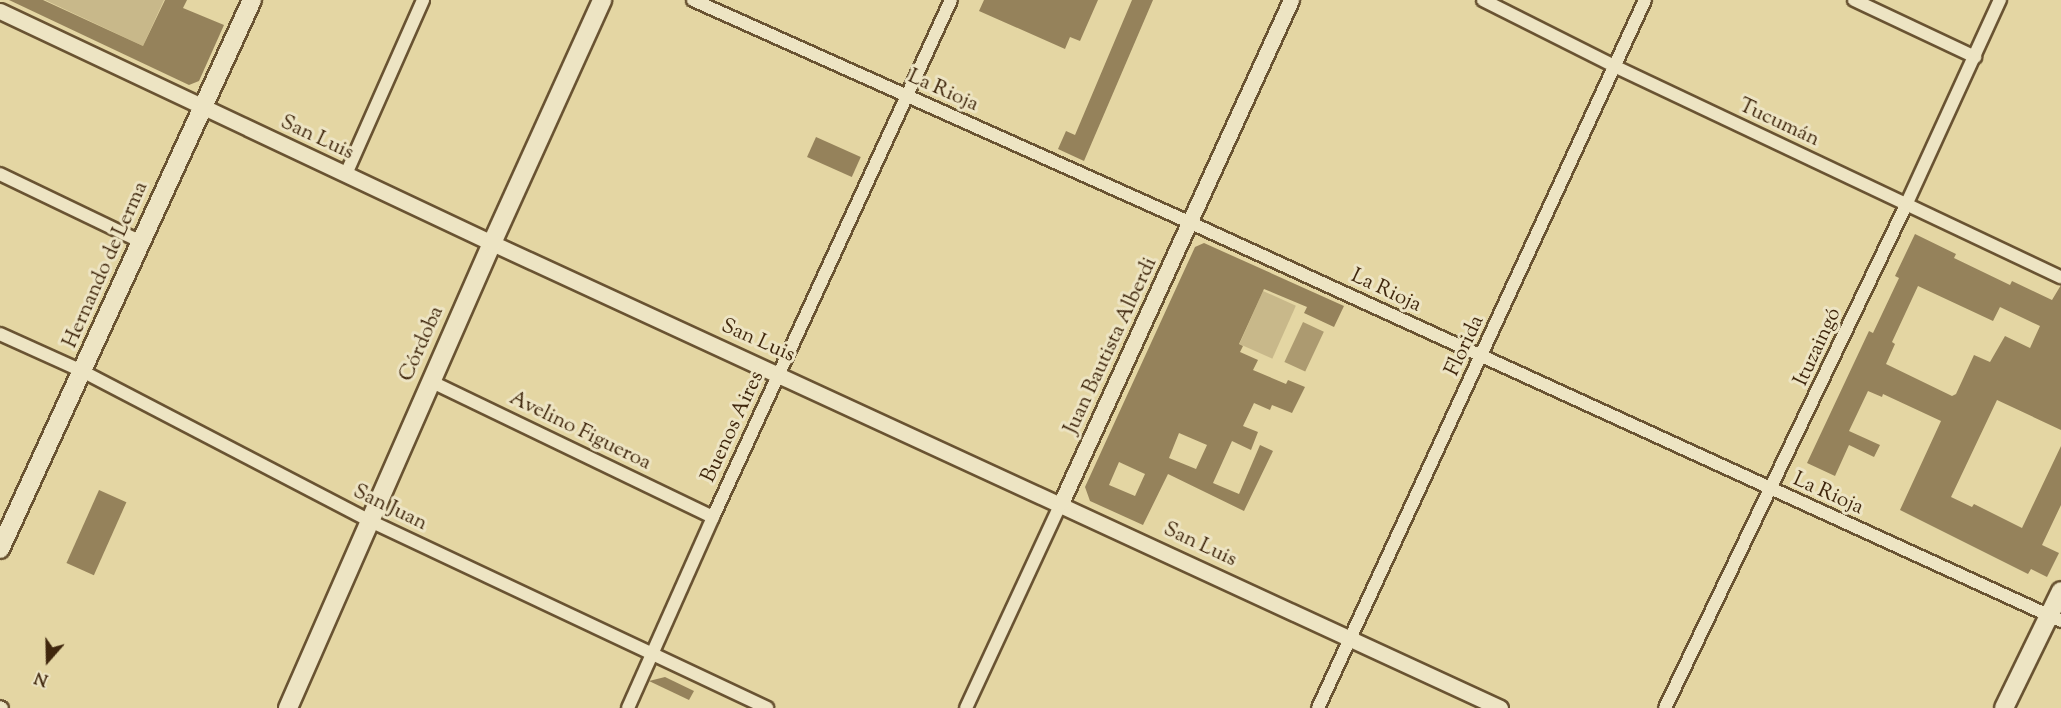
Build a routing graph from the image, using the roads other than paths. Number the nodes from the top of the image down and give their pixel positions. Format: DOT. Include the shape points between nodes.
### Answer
graph roads {
  1 [pos="252,0"];
  2 [pos="423,0"];
  3 [pos="602,0"];
  4 [pos="693,0"];
  5 [pos="951,0"];
  6 [pos="1291,0"];
  7 [pos="1483,0"];
  8 [pos="1645,0"];
  9 [pos="1854,0"];
  10 [pos="2000,0"];
  11 [pos="0,11"];
  12 [pos="1975,57"];
  13 [pos="1616,67"];
  14 [pos="907,96"];
  15 [pos="203,107"];
  16 [pos="0,174"];
  17 [pos="346,174"];
  18 [pos="1906,205"];
  19 [pos="1191,223"];
  20 [pos="141,242"];
  21 [pos="492,243"];
  22 [pos="2061,277"];
  23 [pos="0,334"];
  24 [pos="1481,357"];
  25 [pos="82,371"];
  26 [pos="779,374"];
  27 [pos="430,381"];
  28 [pos="1772,490"];
  29 [pos="1061,504"];
  30 [pos="712,517"];
  31 [pos="370,521"];
  32 [pos="0,549"];
  33 [pos="2061,591"];
  34 [pos="2055,618"];
  35 [pos="1350,638"];
  36 [pos="652,654"];
  37 [pos="288,708"];
  38 [pos="628,708"];
  39 [pos="767,708"];
  40 [pos="966,708"];
  41 [pos="1318,708"];
  42 [pos="1500,708"];
  43 [pos="1665,708"];
  44 [pos="2004,708"];
  1 -- 15 [label="main road, Hernando de Lerma"];
  2 -- 17 [label="street"];
  3 -- 21 [label="main road, Córdoba"];
  4 -- 14 [label="street, La Rioja"];
  5 -- 14 [label="street, Buenos Aires"];
  6 -- 19 [label="street, Juan Bautista Alberdi"];
  7 -- 13 [label="street, Tucumán"];
  8 -- 13 [label="street, Florida"];
  9 -- 12 [label="street"];
  10 -- 12 [label="street, Ituzaingó"];
  11 -- 15 [label="street, San Luis"];
  12 -- 18 [label="street, Ituzaingó"];
  13 -- 18 [label="street, Tucumán"];
  13 -- 24 [label="street, Florida"];
  14 -- 19 [label="street, La Rioja"];
  14 -- 26 [label="street, Buenos Aires"];
  15 -- 17 [label="street, San Luis"];
  15 -- 20 [label="main road, Hernando de Lerma"];
  16 -- 20 [label="street"];
  17 -- 21 [label="street, San Luis"];
  18 -- 22 [label="street, Tucumán"];
  18 -- 28 [label="street, Ituzaingó"];
  19 -- 24 [label="street, La Rioja"];
  19 -- 29 [label="street, Juan Bautista Alberdi"];
  20 -- 25 [label="main road, Hernando de Lerma"];
  21 -- 26 [label="street, San Luis"];
  21 -- 27 [label="main road, Córdoba"];
  23 -- 25 [label="street, San Juan"];
  24 -- 28 [label="street, La Rioja"];
  24 -- 35 [label="street, Florida"];
  25 -- 31 [label="street, San Juan"];
  25 -- 32 [label="main road, Hernando de Lerma"];
  26 -- 29 [label="street, San Luis"];
  26 -- 30 [label="street, Buenos Aires"];
  27 -- 30 [label="street, Avelino Figueroa"];
  27 -- 31 [label="main road, Córdoba"];
  28 -- 34 [label="street, La Rioja"];
  28 -- 43 [label="street, Ituzaingó"];
  29 -- 35 [label="street, San Luis"];
  29 -- 40 [label="street, Juan Bautista Alberdi"];
  30 -- 36 [label="street, Buenos Aires"];
  31 -- 36 [label="street, San Juan"];
  31 -- 37 [label="main road, Córdoba"];
  33 -- 34 [label="main road"];
  34 -- 44 [label="main road"];
  35 -- 41 [label="street, Florida"];
  35 -- 42 [label="street, San Luis"];
  36 -- 38 [label="street, Buenos Aires"];
  36 -- 39 [label="street, San Juan"];
}
